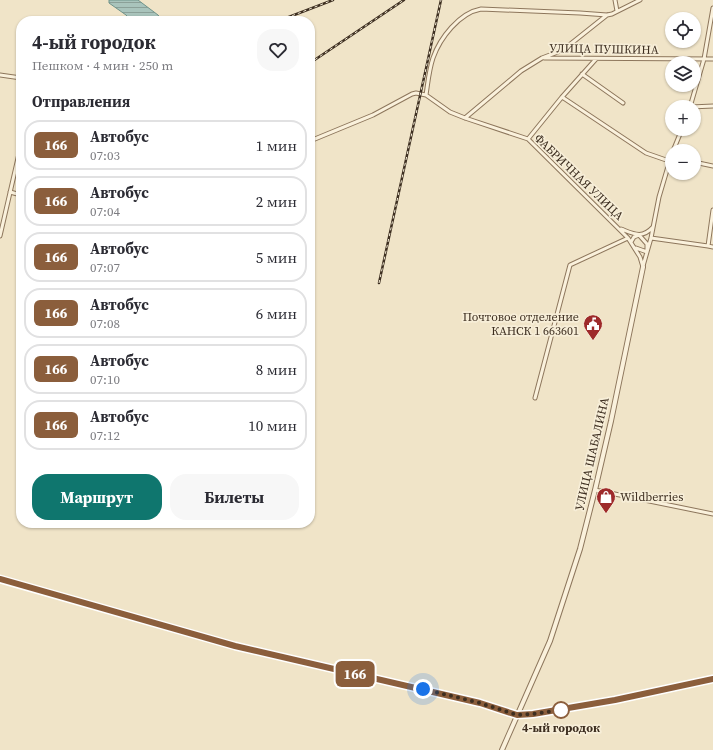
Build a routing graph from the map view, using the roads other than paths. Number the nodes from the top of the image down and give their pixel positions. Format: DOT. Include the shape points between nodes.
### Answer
graph roads {
  1 [pos="615,0"];
  2 [pos="640,0"];
  3 [pos="713,8"];
  4 [pos="617,11"];
  5 [pos="607,15"];
  6 [pos="542,58"];
  7 [pos="596,59"];
  8 [pos="704,59"];
  9 [pos="713,59"];
  10 [pos="582,74"];
  11 [pos="0,75"];
  12 [pos="16,77"];
  13 [pos="426,95"];
  14 [pos="562,97"];
  15 [pos="692,100"];
  16 [pos="623,103"];
  17 [pos="713,106"];
  18 [pos="701,107"];
  19 [pos="465,118"];
  20 [pos="528,139"];
  21 [pos="315,140"];
  22 [pos="665,160"];
  23 [pos="701,163"];
  24 [pos="16,166"];
  25 [pos="713,166"];
  26 [pos="665,175"];
  27 [pos="10,192"];
  28 [pos="16,194"];
  29 [pos="713,210"];
  30 [pos="653,228"];
  31 [pos="619,229"];
  32 [pos="639,235"];
  33 [pos="0,236"];
  34 [pos="628,238"];
  35 [pos="651,238"];
  36 [pos="631,242"];
  37 [pos="708,246"];
  38 [pos="713,247"];
  39 [pos="636,248"];
  40 [pos="647,252"];
  41 [pos="643,267"];
  42 [pos="535,398"];
  43 [pos="595,490"];
  44 [pos="713,514"];
  45 [pos="0,579"];
  46 [pos="713,679"];
  47 [pos="517,715"];
  48 [pos="503,749"];
  1 -- 4 [label="street"];
  2 -- 4 [label="street"];
  3 -- 8 [label="street"];
  4 -- 5 [label="street"];
  5 -- 6 [label="street" via="563,50"];
  5 -- 13 [label="street" via="480,9 467,13 445,36 433,58"];
  6 -- 7 [label="street, УЛИЦА ПУШКИНА"];
  6 -- 19 [label="street" via="521,71"];
  7 -- 8 [label="street, УЛИЦА ПУШКИНА"];
  7 -- 10 [label="street"];
  8 -- 9 [label="street, УЛИЦА ПУШКИНА"];
  8 -- 15 [label="street"];
  10 -- 14 [label="street"];
  10 -- 16 [label="street"];
  11 -- 12 [label="street"];
  13 -- 19 [label="street, ФАБРИЧНАЯ УЛИЦА" via="442,108"];
  13 -- 21 [label="street" via="412,94 373,115"];
  14 -- 20 [label="street"];
  14 -- 22 [label="street" via="646,153"];
  17 -- 18 [label="street"];
  19 -- 20 [label="street, ФАБРИЧНАЯ УЛИЦА"];
  20 -- 31 [label="street, ФАБРИЧНАЯ УЛИЦА"];
  23 -- 25 [label="street"];
  24 -- 27 [label="street"];
  26 -- 30 [label="street, УЛИЦА ШАБАЛИНА"];
  27 -- 28 [label="street"];
  27 -- 33 [label="street"];
  29 -- 37 [label="street"];
  30 -- 32 [label="street"];
  30 -- 35 [label="street, УЛИЦА ШАБАЛИНА"];
  31 -- 32 [label="street"];
  31 -- 34 [label="street, ФАБРИЧНАЯ УЛИЦА"];
  32 -- 36 [label="street"];
  32 -- 40 [label="street" via="647,244"];
  34 -- 36 [label="street, ФАБРИЧНАЯ УЛИЦА"];
  34 -- 42 [label="street" via="570,266"];
  35 -- 37 [label="street"];
  35 -- 40 [label="street, УЛИЦА ШАБАЛИНА"];
  36 -- 39 [label="street, ФАБРИЧНАЯ УЛИЦА"];
  37 -- 38 [label="street"];
  39 -- 40 [label="street"];
  39 -- 41 [label="street, ФАБРИЧНАЯ УЛИЦА"];
  40 -- 41 [label="street, УЛИЦА ШАБАЛИНА"];
  41 -- 43 [label="street, УЛИЦА ШАБАЛИНА"];
  43 -- 44 [label="street"];
  43 -- 47 [label="street, УЛИЦА ШАБАЛИНА" via="580,549 550,641"];
  45 -- 47 [label="street" via="235,646 480,703"];
  46 -- 47 [label="street" via="615,700"];
  47 -- 48 [label="street, УЛИЦА ШАБАЛИНА"];
}
